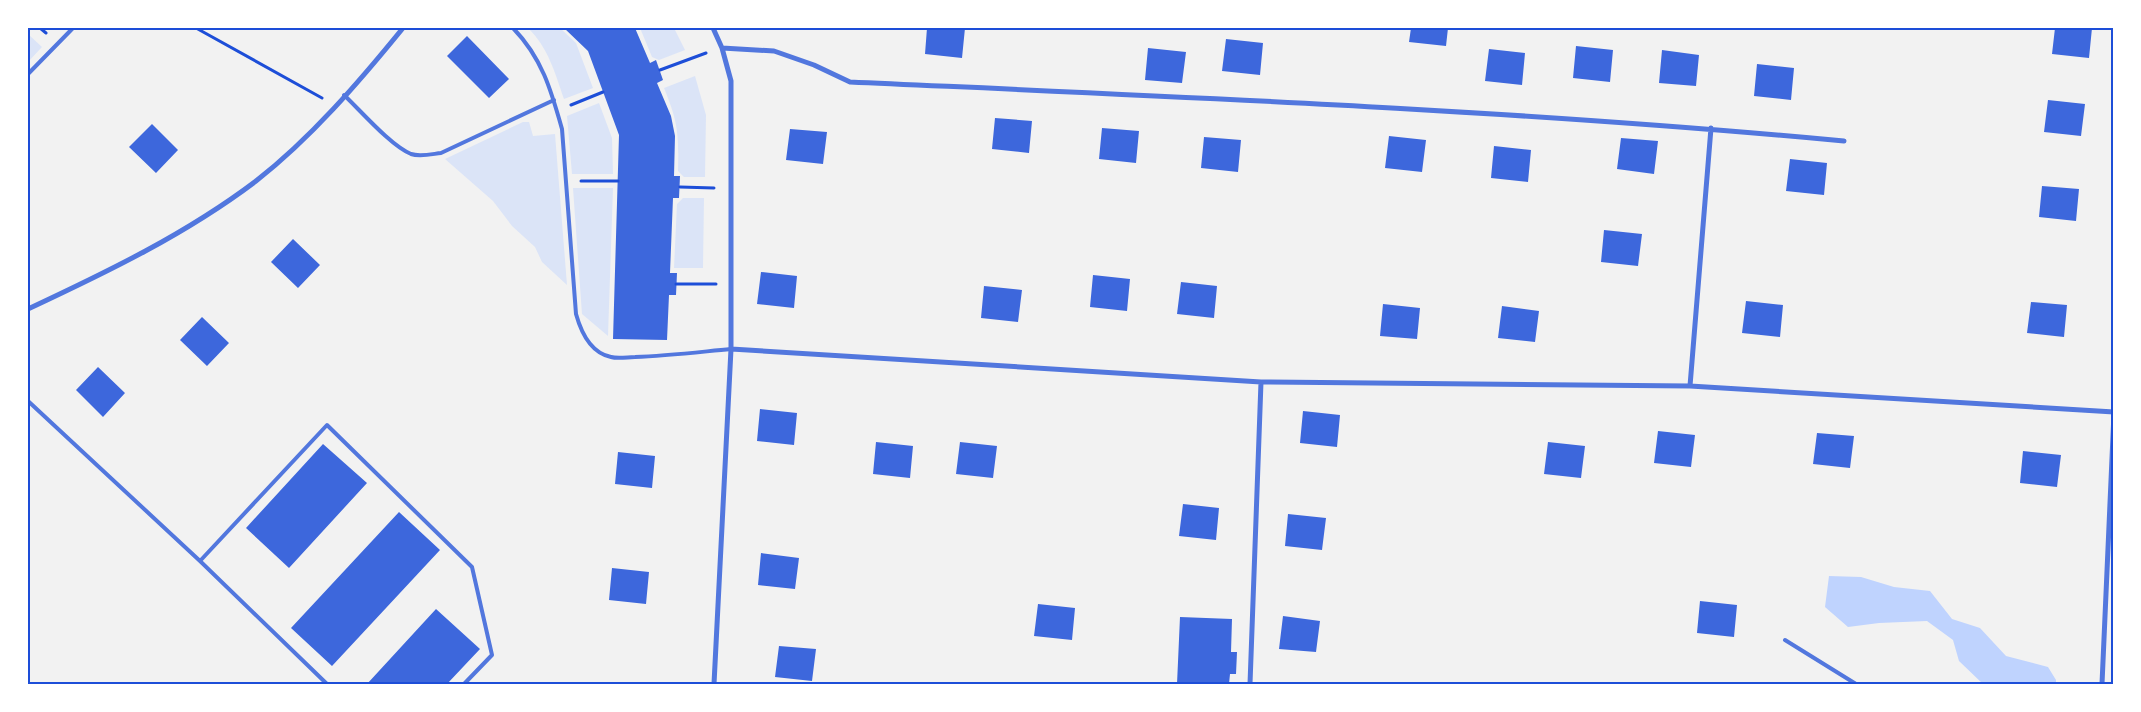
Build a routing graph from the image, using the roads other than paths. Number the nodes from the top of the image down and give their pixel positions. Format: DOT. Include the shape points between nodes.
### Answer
graph roads {
  1 [pos="73,28"];
  2 [pos="403,28"];
  3 [pos="513,28"];
  4 [pos="713,28"];
  5 [pos="722,48"];
  6 [pos="28,74"];
  7 [pos="344,95"];
  8 [pos="554,100"];
  9 [pos="1711,128"];
  10 [pos="1844,141"];
  11 [pos="28,309"];
  12 [pos="731,349"];
  13 [pos="1261,382"];
  14 [pos="1690,386"];
  15 [pos="28,401"];
  16 [pos="2114,413"];
  17 [pos="200,561"];
  18 [pos="1785,640"];
  19 [pos="327,684"];
  20 [pos="464,684"];
  21 [pos="714,684"];
  22 [pos="1250,684"];
  23 [pos="1856,684"];
  24 [pos="2102,684"];
  1 -- 6 [label="lane"];
  2 -- 7 [label="street"];
  3 -- 8 [label="lane" via="536,57"];
  4 -- 5 [label="street"];
  5 -- 9 [label="street" via="774,51 850,82 1409,107"];
  5 -- 12 [label="street" via="732,81"];
  7 -- 8 [label="lane" via="396,145 411,154 426,155 441,153"];
  7 -- 11 [label="street" via="284,158 214,210 170,238"];
  8 -- 12 [label="lane" via="562,129 576,314 580,330 600,352 612,357"];
  9 -- 10 [label="street"];
  9 -- 14 [label="street"];
  12 -- 13 [label="street"];
  12 -- 21 [label="street"];
  13 -- 14 [label="street"];
  13 -- 22 [label="street"];
  14 -- 16 [label="street"];
  15 -- 17 [label="lane"];
  16 -- 24 [label="street"];
  17 -- 19 [label="lane"];
  17 -- 20 [label="lane" via="327,425 472,568 492,655"];
  18 -- 23 [label="lane"];
}
